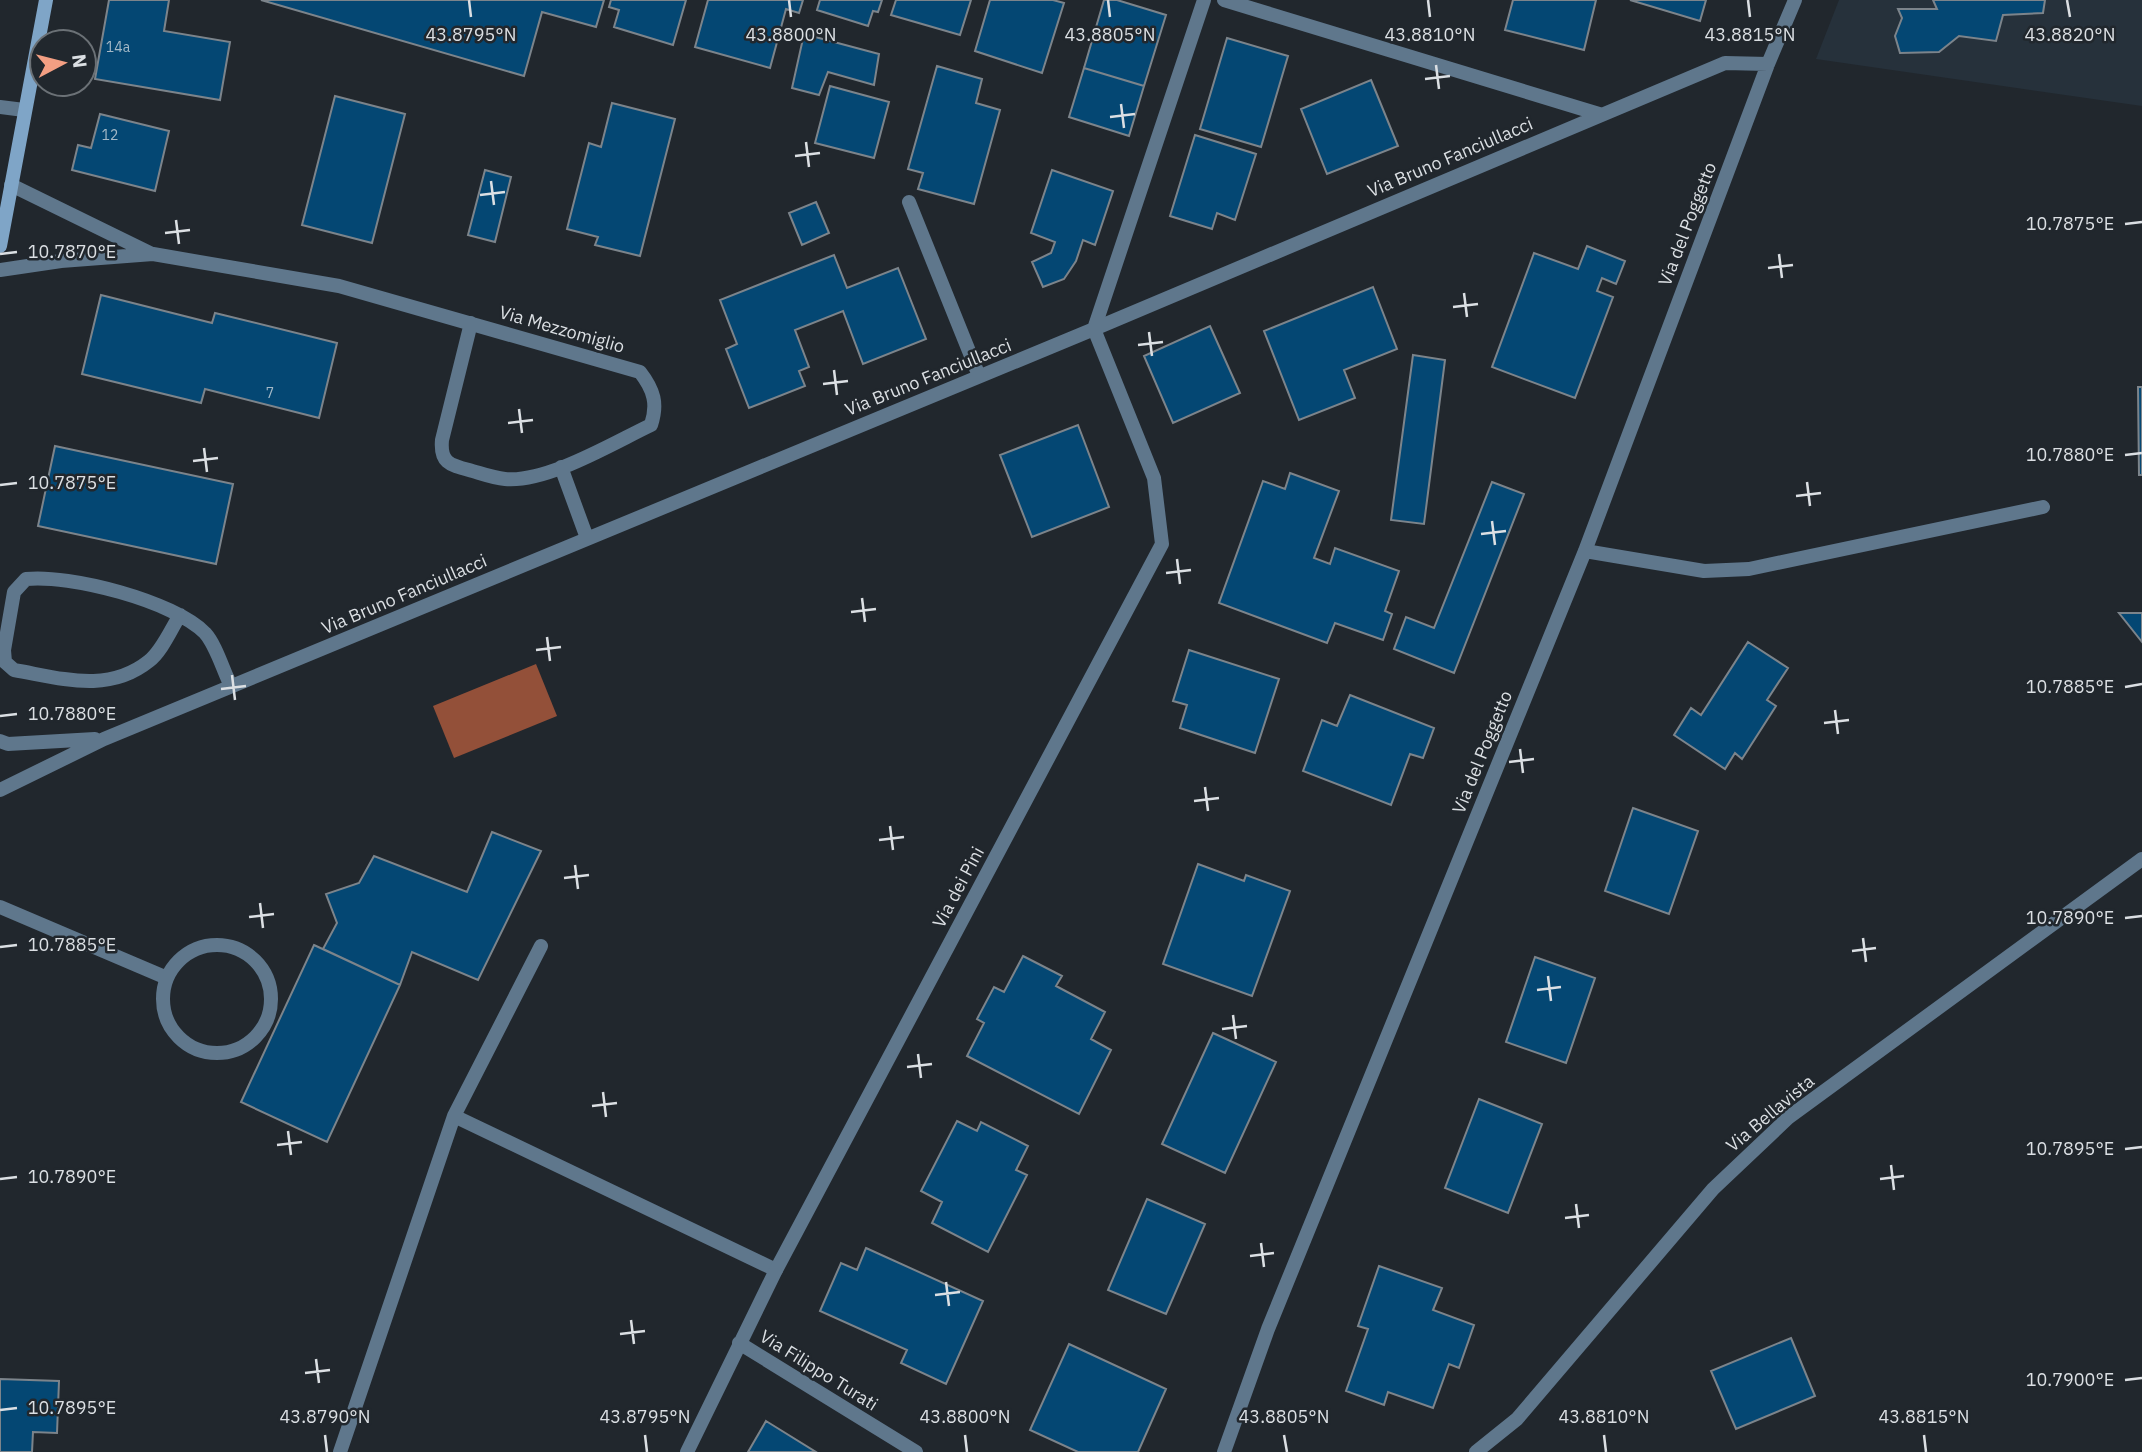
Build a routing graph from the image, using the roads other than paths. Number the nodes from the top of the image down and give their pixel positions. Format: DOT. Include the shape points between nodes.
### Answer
graph roads {
  1 [pos="46,0"];
  2 [pos="1204,0"];
  3 [pos="1224,0"];
  4 [pos="1795,0"];
  5 [pos="1768,64"];
  6 [pos="0,107"];
  7 [pos="24,110"];
  8 [pos="1599,114"];
  9 [pos="11,185"];
  10 [pos="909,202"];
  11 [pos="0,246"];
  12 [pos="153,254"];
  13 [pos="0,270"];
  14 [pos="471,323"];
  15 [pos="1094,329"];
  16 [pos="979,376"];
  17 [pos="561,467"];
  18 [pos="2043,507"];
  19 [pos="587,538"];
  20 [pos="1585,551"];
  21 [pos="180,615"];
  22 [pos="231,686"];
  23 [pos="104,739"];
  24 [pos="0,741"];
  25 [pos="0,790"];
  26 [pos="2142,859"];
  27 [pos="0,907"];
  28 [pos="541,946"];
  29 [pos="167,978"];
  30 [pos="454,1116"];
  31 [pos="776,1270"];
  32 [pos="738,1343"];
  33 [pos="340,1452"];
  34 [pos="687,1452"];
  35 [pos="916,1452"];
  36 [pos="1224,1452"];
  37 [pos="1476,1452"];
  1 -- 7 [label="main road"];
  2 -- 15 [label="street"];
  3 -- 8 [label="street"];
  4 -- 5 [label="street, Via del Poggetto"];
  5 -- 8 [label="street, Via Bruno Fanciullacci" via="1725,63"];
  5 -- 20 [label="street, Via del Poggetto"];
  6 -- 7 [label="street"];
  7 -- 9 [label="main road"];
  8 -- 15 [label="street, Via Bruno Fanciullacci"];
  9 -- 11 [label="main road"];
  9 -- 12 [label="street"];
  10 -- 16 [label="street"];
  12 -- 13 [label="street"];
  12 -- 14 [label="street, Via Mezzomiglio" via="339,286"];
  14 -- 17 [label="street, Via Mezzomiglio" via="441,454 449,465 505,479"];
  14 -- 17 [label="street, Via Mezzomiglio" via="640,372 653,388 656,410 652,425"];
  15 -- 16 [label="street, Via Bruno Fanciullacci"];
  15 -- 31 [label="street, Via dei Pini" via="1154,478 1162,544"];
  16 -- 19 [label="street, Via Bruno Fanciullacci"];
  17 -- 19 [label="street"];
  18 -- 20 [label="street" via="1749,569 1704,571"];
  19 -- 22 [label="street, Via Bruno Fanciullacci"];
  20 -- 36 [label="street, Via del Poggetto" via="1273,1317"];
  21 -- 21 [label="street" via="153,602 50,576 26,579 14,592 5,662 14,670 92,683 113,681 151,660"];
  21 -- 22 [label="street" via="207,635"];
  22 -- 23 [label="street, Via Bruno Fanciullacci"];
  23 -- 24 [label="street, Via Bruno Fanciullacci"];
  23 -- 25 [label="street, Via Bruno Fanciullacci"];
  26 -- 37 [label="street, Via Bellavista" via="1789,1117 1713,1189 1517,1419"];
  27 -- 29 [label="street"];
  28 -- 30 [label="street"];
  29 -- 29 [label="street" via="166,1014 173,1031 186,1044 222,1053 239,1049 265,1024 271,990 255,960 241,949 206,945 190,952"];
  30 -- 31 [label="street"];
  30 -- 33 [label="street"];
  31 -- 32 [label="street, Via dei Pini"];
  32 -- 34 [label="street, Via dei Pini"];
  32 -- 35 [label="street, Via Filippo Turati"];
}
